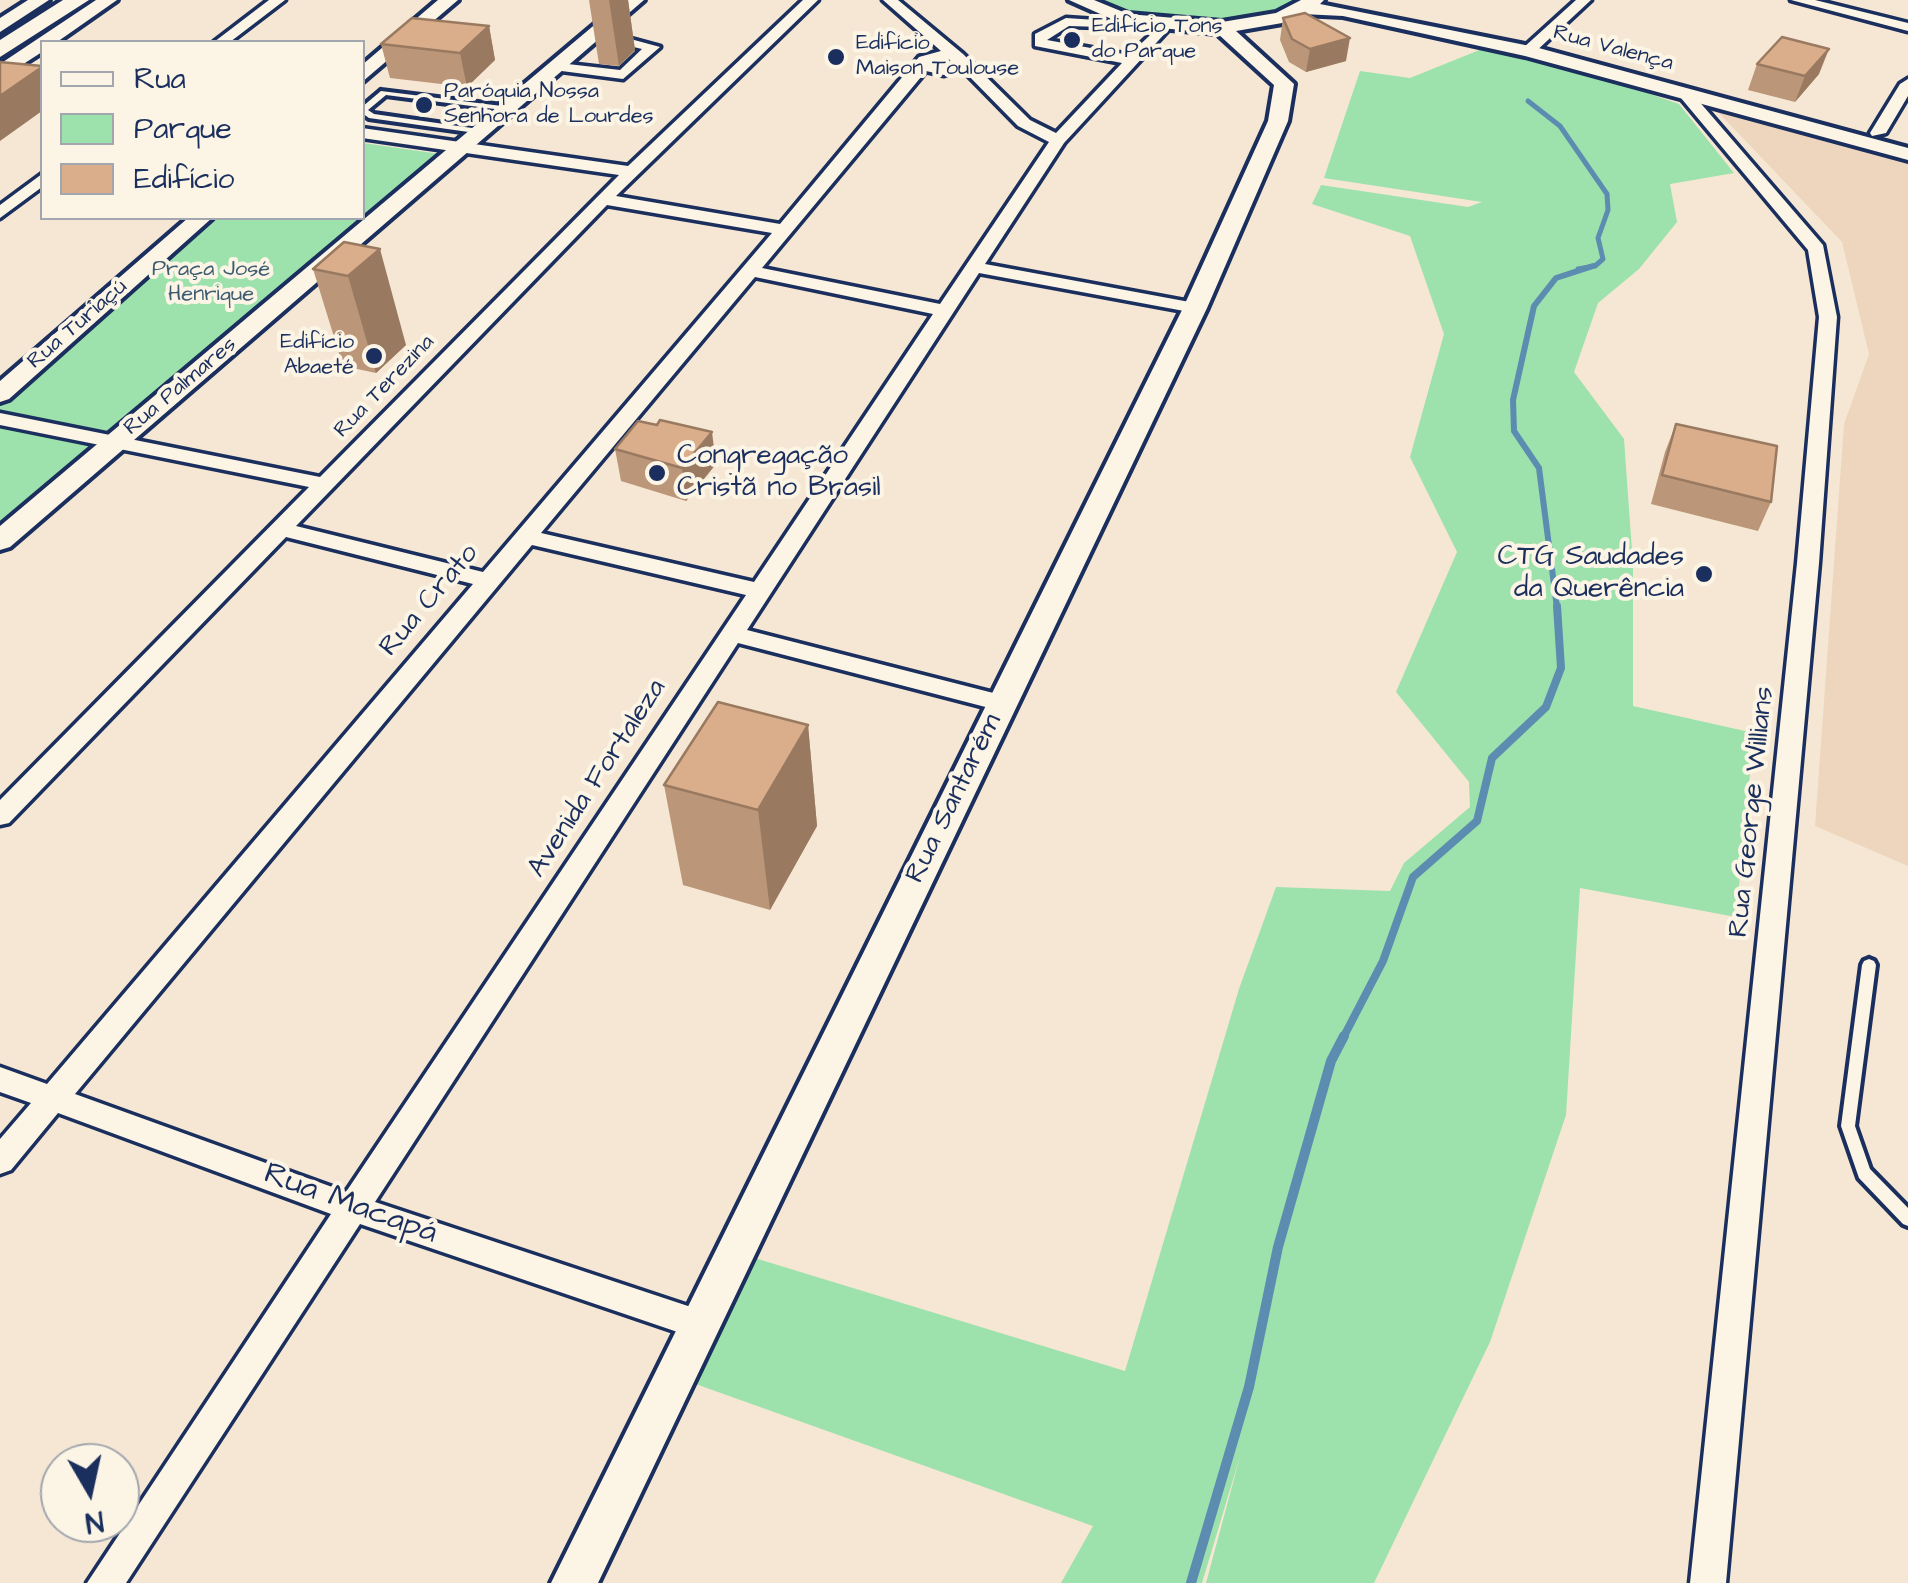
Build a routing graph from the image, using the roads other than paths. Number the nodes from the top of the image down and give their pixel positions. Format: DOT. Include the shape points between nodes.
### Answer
graph roads {
  1 [pos="40,0"];
  2 [pos="62,0"];
  3 [pos="78,0"];
  4 [pos="108,0"];
  5 [pos="278,0"];
  6 [pos="449,0"];
  7 [pos="635,0"];
  8 [pos="811,0"];
  9 [pos="890,0"];
  10 [pos="1078,0"];
  11 [pos="1343,0"];
  12 [pos="1584,0"];
  13 [pos="1798,0"];
  14 [pos="1309,4"];
  15 [pos="1096,24"];
  16 [pos="0,26"];
  17 [pos="1164,26"];
  18 [pos="1908,26"];
  19 [pos="1222,28"];
  20 [pos="596,34"];
  21 [pos="930,36"];
  22 [pos="0,40"];
  23 [pos="48,40"];
  24 [pos="224,40"];
  25 [pos="40,46"];
  26 [pos="1532,48"];
  27 [pos="1131,60"];
  28 [pos="954,65"];
  29 [pos="558,68"];
  30 [pos="921,68"];
  31 [pos="5,71"];
  32 [pos="365,73"];
  33 [pos="1908,84"];
  34 [pos="1686,95"];
  35 [pos="365,108"];
  36 [pos="510,109"];
  37 [pos="365,111"];
  38 [pos="1077,117"];
  39 [pos="1024,123"];
  40 [pos="1878,132"];
  41 [pos="365,133"];
  42 [pos="477,139"];
  43 [pos="1058,140"];
  44 [pos="1908,140"];
  45 [pos="1908,154"];
  46 [pos="632,172"];
  47 [pos="40,182"];
  48 [pos="603,199"];
  49 [pos="0,213"];
  50 [pos="199,220"];
  51 [pos="782,229"];
  52 [pos="976,267"];
  53 [pos="748,270"];
  54 [pos="1194,308"];
  55 [pos="945,310"];
  56 [pos="0,394"];
  57 [pos="0,419"];
  58 [pos="118,440"];
  59 [pos="325,484"];
  60 [pos="282,529"];
  61 [pos="524,536"];
  62 [pos="0,540"];
  63 [pos="486,580"];
  64 [pos="760,590"];
  65 [pos="730,633"];
  66 [pos="1001,703"];
  67 [pos="0,816"];
  68 [pos="1869,965"];
  69 [pos="0,1079"];
  70 [pos="54,1096"];
  71 [pos="0,1160"];
  72 [pos="352,1208"];
  73 [pos="1908,1219"];
  74 [pos="701,1326"];
  75 [pos="105,1583"];
  76 [pos="574,1583"];
  77 [pos="1708,1583"];
  1 -- 16 [label="street"];
  2 -- 22 [label="main road"];
  3 -- 31 [label="main road"];
  4 -- 23 [label="street"];
  5 -- 24 [label="street"];
  6 -- 32 [label="street"];
  7 -- 20 [label="street, Rua Palmares"];
  8 -- 46 [label="street, Rua Terezina"];
  9 -- 21 [label="street"];
  10 -- 17 [label="street"];
  11 -- 26 [label="street, Rua Valença"];
  12 -- 26 [label="street"];
  13 -- 18 [label="street"];
  14 -- 19 [label="street"];
  14 -- 26 [label="street, Rua Valença"];
  15 -- 27 [label="street" via="1066,22 1040,43"];
  17 -- 19 [label="street"];
  17 -- 27 [label="street, Avenida Fortaleza"];
  19 -- 54 [label="street, Rua Santarém" via="1278,76 1284,101"];
  20 -- 29 [label="street, Rua Palmares"];
  20 -- 29 [label="street" via="653,47 623,76"];
  21 -- 28 [label="street"];
  21 -- 30 [label="street"];
  25 -- 31 [label="street"];
  26 -- 34 [label="street, Rua Valença"];
  26 -- 40 [label="street, Rua Valença"];
  27 -- 38 [label="street, Avenida Fortaleza"];
  28 -- 30 [label="street"];
  28 -- 30 [label="street"];
  28 -- 39 [label="street"];
  29 -- 36 [label="street, Rua Palmares"];
  30 -- 51 [label="street, Rua Crato"];
  33 -- 40 [label="street"];
  34 -- 45 [label="street, Rua Valença"];
  34 -- 77 [label="street, Rua George Willians" via="1817,249 1828,316"];
  35 -- 36 [label="lane" via="384,94"];
  36 -- 42 [label="street, Rua Palmares"];
  37 -- 42 [label="lane"];
  38 -- 39 [label="street"];
  38 -- 43 [label="street, Avenida Fortaleza"];
  39 -- 43 [label="street"];
  40 -- 44 [label="street, Rua Valença"];
  41 -- 42 [label="street"];
  42 -- 46 [label="street"];
  42 -- 58 [label="street, Rua Palmares"];
  43 -- 52 [label="street, Avenida Fortaleza"];
  46 -- 48 [label="street, Rua Terezina"];
  47 -- 49 [label="street"];
  48 -- 51 [label="street"];
  48 -- 59 [label="street, Rua Terezina"];
  50 -- 56 [label="street, Rua Turiaçú"];
  51 -- 53 [label="street, Rua Crato"];
  52 -- 54 [label="street"];
  52 -- 55 [label="street, Avenida Fortaleza"];
  53 -- 55 [label="street"];
  53 -- 61 [label="street, Rua Crato"];
  54 -- 66 [label="street, Rua Santarém"];
  55 -- 64 [label="street, Avenida Fortaleza"];
  57 -- 58 [label="street"];
  58 -- 59 [label="street"];
  58 -- 62 [label="street, Rua Palmares"];
  59 -- 60 [label="street, Rua Terezina"];
  60 -- 63 [label="street"];
  60 -- 67 [label="street, Rua Terezina"];
  61 -- 63 [label="street, Rua Crato"];
  61 -- 64 [label="street"];
  63 -- 70 [label="street, Rua Crato"];
  64 -- 65 [label="street, Avenida Fortaleza"];
  65 -- 66 [label="street"];
  65 -- 72 [label="street, Avenida Fortaleza"];
  66 -- 74 [label="street, Rua Santarém"];
  68 -- 73 [label="lane" via="1848,1126 1864,1174"];
  69 -- 70 [label="street, Rua Macapá"];
  70 -- 71 [label="street, Rua Crato"];
  70 -- 72 [label="street, Rua Macapá"];
  72 -- 74 [label="street, Rua Macapá"];
  72 -- 75 [label="street, Avenida Fortaleza"];
  74 -- 76 [label="street, Rua Santarém"];
}
